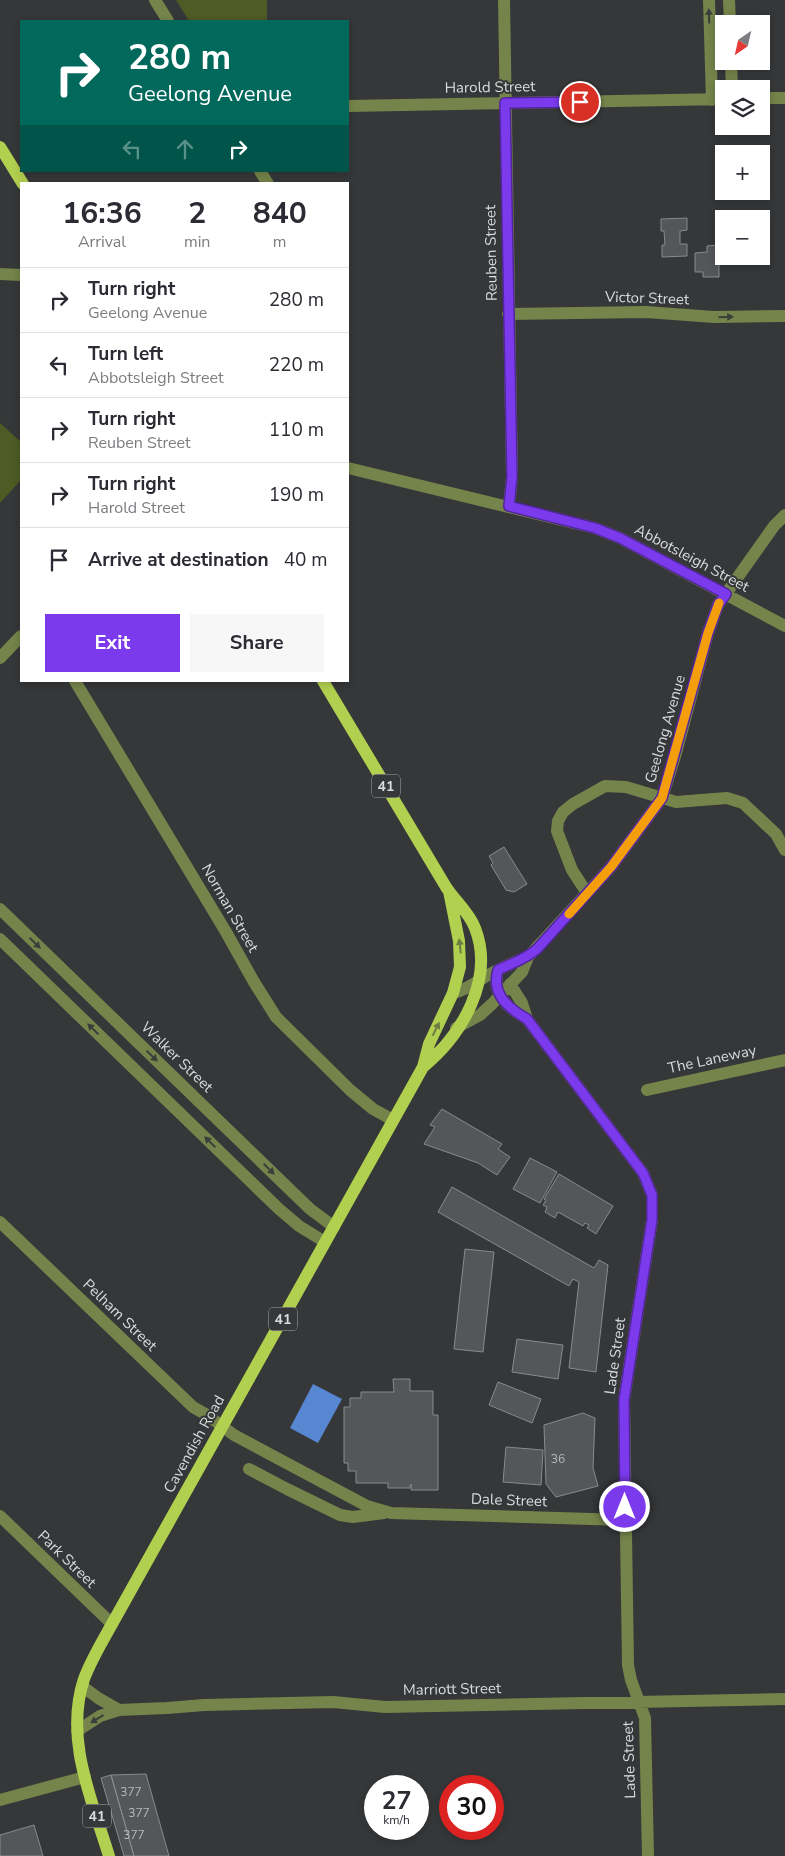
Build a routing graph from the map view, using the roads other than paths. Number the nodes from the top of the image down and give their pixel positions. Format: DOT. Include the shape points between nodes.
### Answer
graph roads {
  1 [pos="155,0"];
  2 [pos="504,0"];
  3 [pos="709,0"];
  4 [pos="730,0"];
  5 [pos="730,15"];
  6 [pos="167,20"];
  7 [pos="716,80"];
  8 [pos="770,98"];
  9 [pos="785,98"];
  10 [pos="715,100"];
  11 [pos="505,103"];
  12 [pos="349,106"];
  13 [pos="0,146"];
  14 [pos="21,182"];
  15 [pos="0,274"];
  16 [pos="20,275"];
  17 [pos="508,314"];
  18 [pos="785,316"];
  19 [pos="349,468"];
  20 [pos="509,506"];
  21 [pos="785,515"];
  22 [pos="726,594"];
  23 [pos="785,626"];
  24 [pos="20,637"];
  25 [pos="0,658"];
  26 [pos="76,682"];
  27 [pos="324,682"];
  28 [pos="662,798"];
  29 [pos="781,836"];
  30 [pos="785,850"];
  31 [pos="449,891"];
  32 [pos="587,894"];
  33 [pos="0,909"];
  34 [pos="0,939"];
  35 [pos="528,957"];
  36 [pos="498,970"];
  37 [pos="481,979"];
  38 [pos="510,984"];
  39 [pos="453,993"];
  40 [pos="500,995"];
  41 [pos="527,1019"];
  42 [pos="456,1028"];
  43 [pos="785,1060"];
  44 [pos="423,1067"];
  45 [pos="647,1090"];
  46 [pos="393,1120"];
  47 [pos="0,1222"];
  48 [pos="334,1227"];
  49 [pos="325,1242"];
  50 [pos="222,1427"];
  51 [pos="249,1469"];
  52 [pos="391,1513"];
  53 [pos="0,1516"];
  54 [pos="625,1520"];
  55 [pos="112,1624"];
  56 [pos="82,1686"];
  57 [pos="785,1699"];
  58 [pos="640,1702"];
  59 [pos="119,1710"];
  60 [pos="77,1731"];
  61 [pos="85,1777"];
  62 [pos="0,1800"];
  63 [pos="109,1856"];
  64 [pos="648,1856"];
  1 -- 6 [label="street"];
  2 -- 11 [label="street, Reuben Street"];
  7 -- 3 [label="street, one-way"];
  4 -- 5 [label="street"];
  8 -- 9 [label="street"];
  10 -- 11 [label="street, Harold Street"];
  11 -- 12 [label="street, Harold Street"];
  11 -- 17 [label="street, Reuben Street"];
  13 -- 14 [label="main road"];
  15 -- 16 [label="street"];
  17 -- 18 [label="street, Victor Street, one-way" via="646,312 714,317"];
  17 -- 20 [label="street, Reuben Street" via="512,477"];
  19 -- 20 [label="street, Abbotsleigh Street"];
  20 -- 22 [label="street, Abbotsleigh Street" via="595,528 620,538"];
  21 -- 22 [label="street, Geelong Avenue"];
  22 -- 23 [label="street, Abbotsleigh Street"];
  22 -- 28 [label="street, Geelong Avenue" via="718,605 708,633"];
  24 -- 25 [label="street"];
  26 -- 46 [label="street, Norman Street" via="276,1016 350,1090"];
  27 -- 31 [label="main road, Cavendish Road / 41"];
  28 -- 29 [label="street" via="676,802 727,798 743,802"];
  28 -- 32 [label="street, Geelong Avenue"];
  28 -- 32 [label="street" via="626,787 605,786 563,812 557,832 572,870"];
  29 -- 30 [label="street"];
  31 -- 37 [label="main road, Cavendish Road / 41" via="475,927 482,959"];
  39 -- 31 [label="main road, Cavendish Road / 41, one-way" via="461,953"];
  32 -- 35 [label="street, Geelong Avenue"];
  33 -- 48 [label="street, Walker Street, one-way" via="310,1209"];
  49 -- 34 [label="street, one-way" via="292,1220"];
  35 -- 36 [label="street, Geelong Avenue"];
  35 -- 38 [label="street, Geelong Avenue" via="522,972"];
  36 -- 37 [label="street, Geelong Avenue"];
  36 -- 40 [label="street" via="496,982"];
  37 -- 39 [label="street, Geelong Avenue" via="464,991"];
  37 -- 42 [label="main road, Cavendish Road / 41" via="468,1010"];
  38 -- 40 [label="street, Geelong Avenue"];
  38 -- 41 [label="street, Lade Street"];
  44 -- 39 [label="main road, Cavendish Road / 41, one-way" via="429,1044"];
  40 -- 41 [label="street, Lade Street" via="513,1011"];
  40 -- 42 [label="street, Geelong Avenue" via="480,1014"];
  41 -- 54 [label="street, Lade Street" via="643,1173 652,1195 652,1220 624,1400"];
  42 -- 44 [label="main road, Cavendish Road / 41" via="439,1054"];
  43 -- 45 [label="street, The Laneway"];
  44 -- 46 [label="main road, Cavendish Road / 41"];
  46 -- 48 [label="main road, Cavendish Road / 41"];
  47 -- 50 [label="street, Pelham Street" via="186,1401"];
  48 -- 49 [label="main road, Cavendish Road / 41"];
  49 -- 50 [label="main road, Cavendish Road / 41"];
  50 -- 52 [label="street, Dale Street" via="367,1506"];
  50 -- 55 [label="main road, Cavendish Road / 41"];
  51 -- 52 [label="street, Dale Street" via="344,1516"];
  52 -- 54 [label="street, Dale Street"];
  53 -- 55 [label="street, Park Street"];
  54 -- 58 [label="street, Lade Street" via="629,1672"];
  55 -- 56 [label="main road, Cavendish Road / 41"];
  56 -- 59 [label="street"];
  56 -- 60 [label="main road, Cavendish Road / 41"];
  57 -- 58 [label="street, Marriott Street"];
  58 -- 59 [label="street, Marriott Street" via="385,1707 333,1702"];
  58 -- 64 [label="street, Lade Street" via="645,1718"];
  59 -- 60 [label="street, Marriott Street, one-way" via="100,1716"];
  60 -- 61 [label="main road, Cavendish Road / 41"];
  61 -- 62 [label="street"];
  61 -- 63 [label="main road, Cavendish Road / 41"];
}
